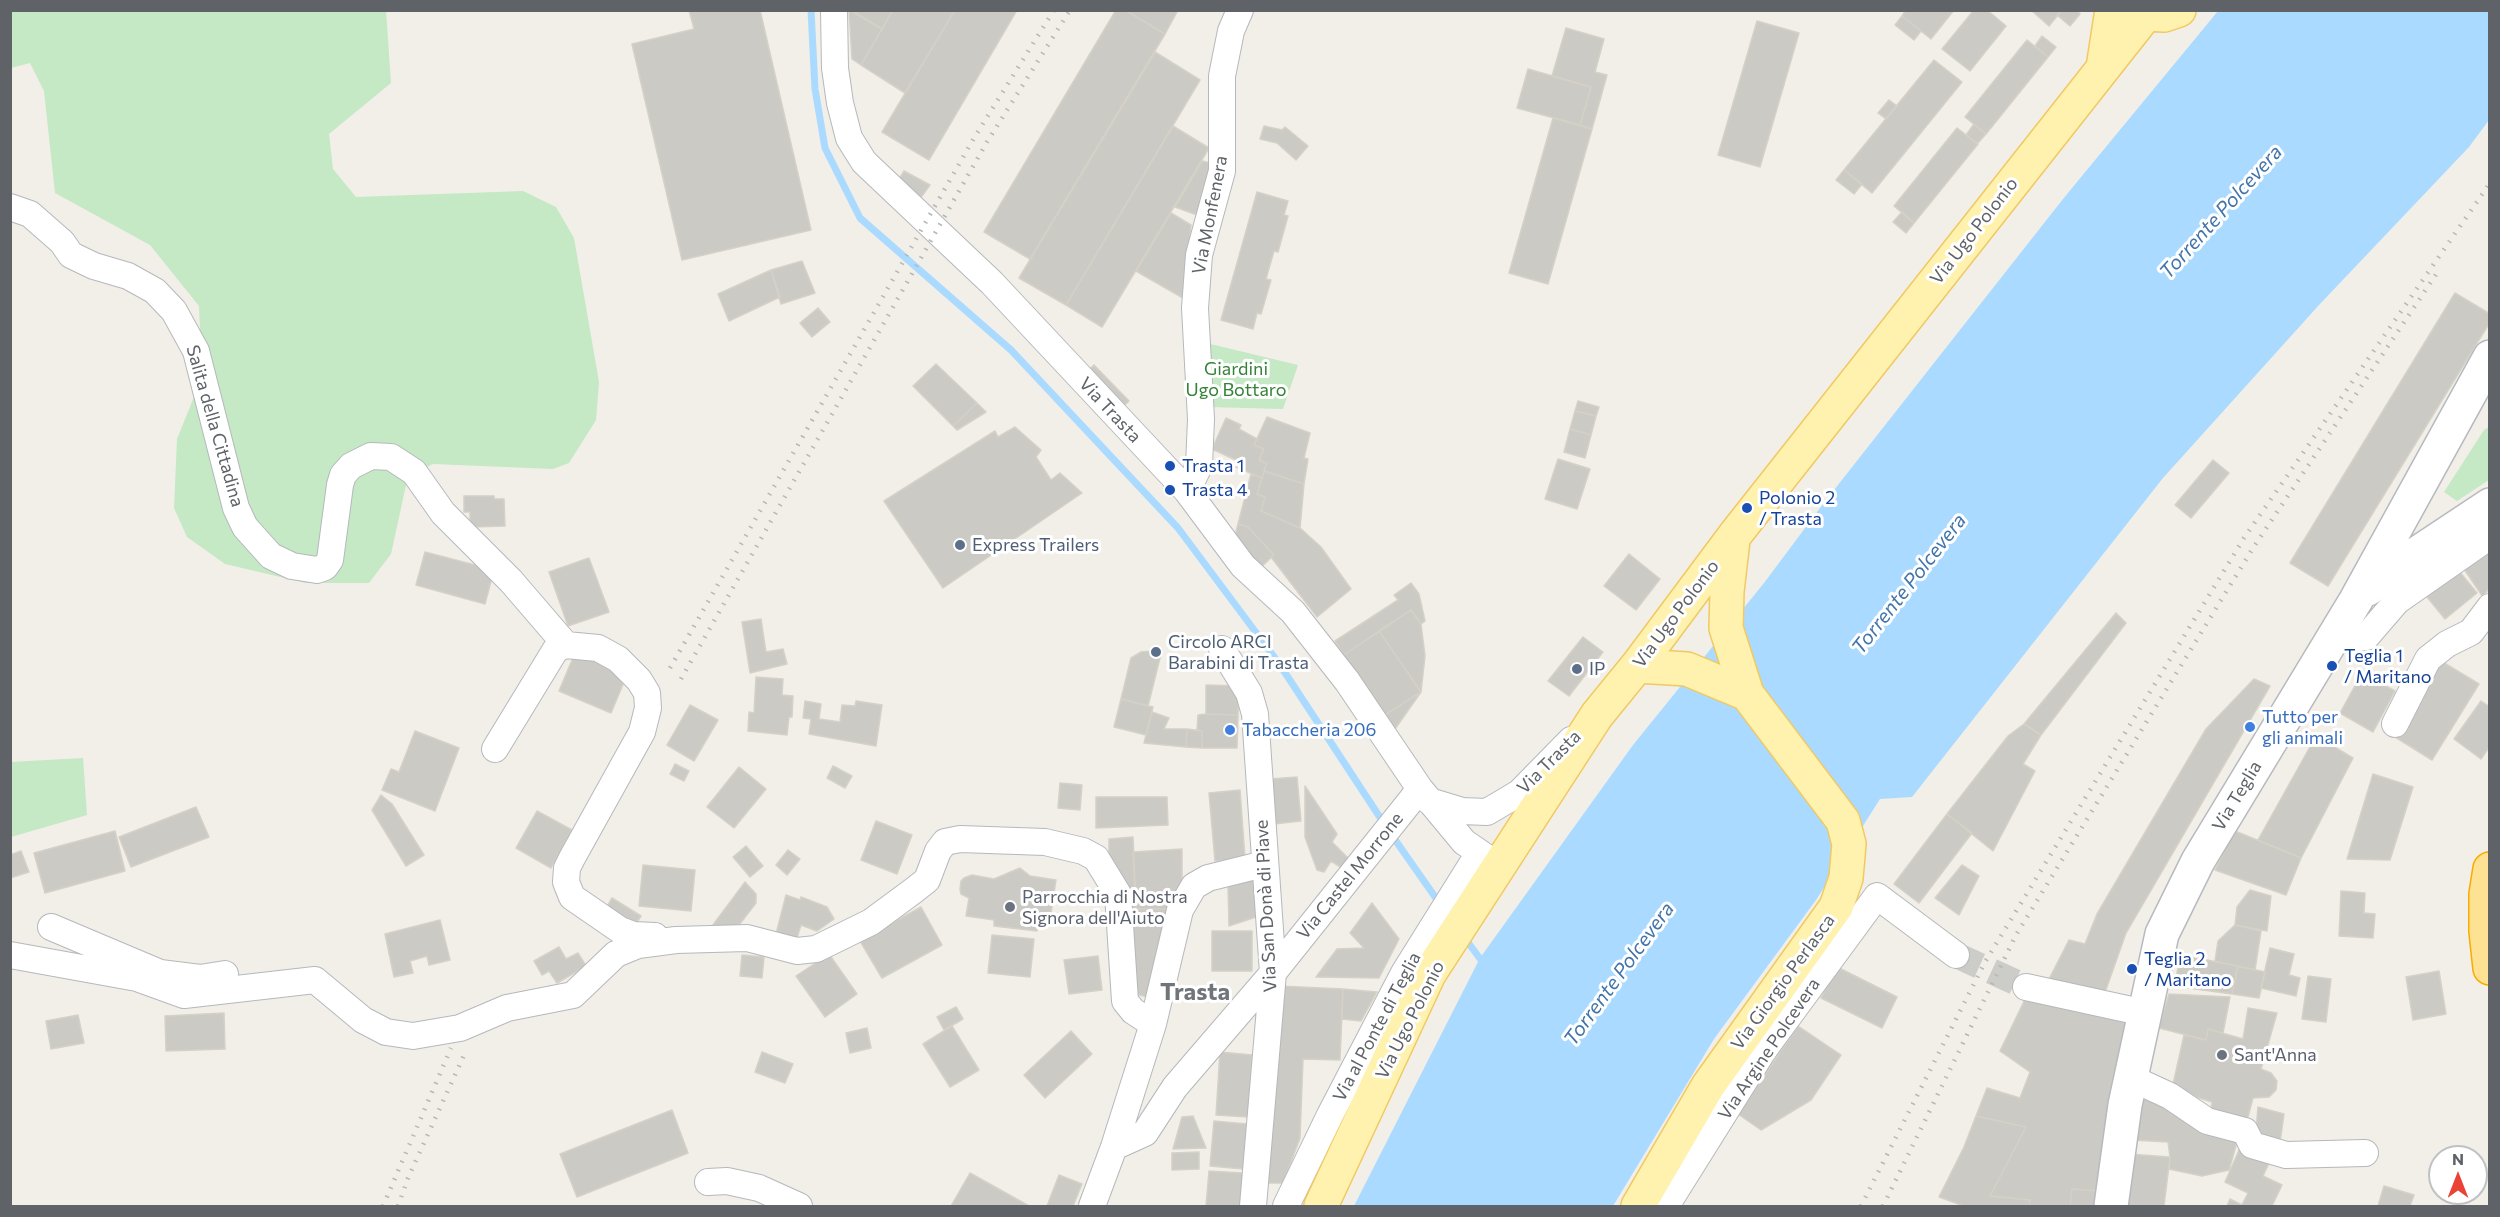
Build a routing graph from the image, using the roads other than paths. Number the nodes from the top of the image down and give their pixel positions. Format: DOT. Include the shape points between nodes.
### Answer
graph roads {
  1 [pos="834,10"];
  2 [pos="1240,10"];
  3 [pos="2112,10"];
  4 [pos="2179,10"];
  5 [pos="2142,12"];
  6 [pos="2103,69"];
  7 [pos="10,207"];
  8 [pos="2490,357"];
  9 [pos="1187,491"];
  10 [pos="2490,504"];
  11 [pos="2405,510"];
  12 [pos="2476,530"];
  13 [pos="1734,536"];
  14 [pos="2356,600"];
  15 [pos="2490,607"];
  16 [pos="2337,630"];
  17 [pos="566,645"];
  18 [pos="1222,649"];
  19 [pos="1647,666"];
  20 [pos="1748,694"];
  21 [pos="1597,715"];
  22 [pos="2395,724"];
  23 [pos="495,749"];
  24 [pos="1420,797"];
  25 [pos="1264,864"];
  26 [pos="1483,868"];
  27 [pos="2490,869"];
  28 [pos="51,927"];
  29 [pos="676,940"];
  30 [pos="1434,946"];
  31 [pos="10,955"];
  32 [pos="1956,955"];
  33 [pos="42,959"];
  34 [pos="10,968"];
  35 [pos="2490,968"];
  36 [pos="1273,973"];
  37 [pos="315,980"];
  38 [pos="2026,987"];
  39 [pos="2145,1013"];
  40 [pos="1154,1024"];
  41 [pos="2131,1078"];
  42 [pos="1114,1147"];
  43 [pos="2365,1153"];
  44 [pos="708,1182"];
  45 [pos="798,1206"];
  46 [pos="1092,1206"];
  47 [pos="1253,1206"];
  48 [pos="1286,1206"];
  49 [pos="1321,1206"];
  50 [pos="1638,1206"];
  51 [pos="1666,1206"];
  52 [pos="2111,1206"];
  1 -- 9 [label="street, Via Trasta" via="840,103 849,138 864,162 992,283"];
  2 -- 9 [label="street, Via Monfenera" via="1231,31 1222,76 1222,171 1198,255 1195,308 1201,419 1199,466"];
  3 -- 6 [label="main road, Via Ugo Polonio"];
  4 -- 5 [label="main road, Via Ugo Polonio" via="2164,15"];
  5 -- 6 [label="main road, Via Ugo Polonio"];
  6 -- 13 [label="main road, Via Ugo Polonio"];
  7 -- 17 [label="street, Salita della Cittadina" via="30,214 71,255 129,276 155,291 174,311 196,351 236,508 245,527 271,556 292,566 317,570 326,567 343,475 360,460 383,455 414,472 443,513 511,581"];
  8 -- 11 [label="main road, Via Teglia"];
  9 -- 24 [label="street, Via Trasta" via="1248,571 1293,612 1347,681"];
  10 -- 12 [label="main road"];
  11 -- 12 [label="main road" via="2436,524"];
  11 -- 14 [label="main road, Via Teglia"];
  12 -- 14 [label="main road" via="2398,566"];
  12 -- 16 [label="street" via="2397,601 2366,637 2357,638"];
  13 -- 19 [label="main road, Via Ugo Polonio"];
  13 -- 20 [label="main road, Via Giorgio Perlasca" via="1726,628"];
  14 -- 16 [label="main road, Via Teglia"];
  15 -- 22 [label="street" via="2470,632 2428,660"];
  16 -- 39 [label="main road, Via Teglia" via="2198,861 2162,934"];
  17 -- 23 [label="street" via="556,649"];
  17 -- 29 [label="street" via="598,648 618,659 639,680 648,708 642,732 567,868 567,890 620,930"];
  18 -- 25 [label="street, Via San Donà di Piave" via="1249,693 1255,714"];
  19 -- 20 [label="main road" via="1686,669"];
  19 -- 21 [label="main road, Via Ugo Polonio"];
  20 -- 50 [label="main road, Via Giorgio Perlasca" via="1843,821 1849,844 1846,878 1836,906 1708,1086"];
  21 -- 24 [label="street, Via Trasta" via="1519,794 1487,812 1462,811"];
  21 -- 26 [label="main road, Via Ugo Polonio"];
  24 -- 26 [label="street, Via Trasta" via="1464,842"];
  24 -- 36 [label="street, Via Castel Morrone"];
  25 -- 36 [label="street, Via San Donà di Piave"];
  25 -- 40 [label="street" via="1208,878 1194,886 1180,910"];
  26 -- 30 [label="main road, Via Ugo Polonio"];
  27 -- 35 [label="highway" via="2486,894"];
  28 -- 37 [label="street" via="160,973 200,978 280,967 306,968"];
  29 -- 37 [label="street" via="625,949 573,995 507,1008 460,1028 413,1036 386,1032 363,1020"];
  29 -- 40 [label="street" via="747,938 797,951 816,949 871,922 927,880 945,842 1045,842 1096,858 1118,894 1125,1000 1133,1011"];
  30 -- 48 [label="street, Via al Ponte di Teglia" via="1404,973"];
  30 -- 49 [label="main road, Via Ugo Polonio" via="1429,974"];
  31 -- 33 [label="street"];
  32 -- 51 [label="street, Via Argine Polcevera" via="1877,896 1763,1051"];
  33 -- 34 [label="street"];
  33 -- 37 [label="street" via="137,978 184,995"];
  36 -- 42 [label="street, Via Castel Morrone" via="1175,1087 1144,1133"];
  36 -- 47 [label="street, Via San Donà di Piave"];
  38 -- 39 [label="street"];
  39 -- 41 [label="main road, Via Teglia"];
  40 -- 42 [label="street"];
  41 -- 43 [label="street" via="2170,1096 2207,1121 2245,1131 2252,1145 2286,1155"];
  41 -- 52 [label="main road, Via Teglia"];
  42 -- 46 [label="street"];
  44 -- 45 [label="street" via="728,1181 759,1188"];
}
